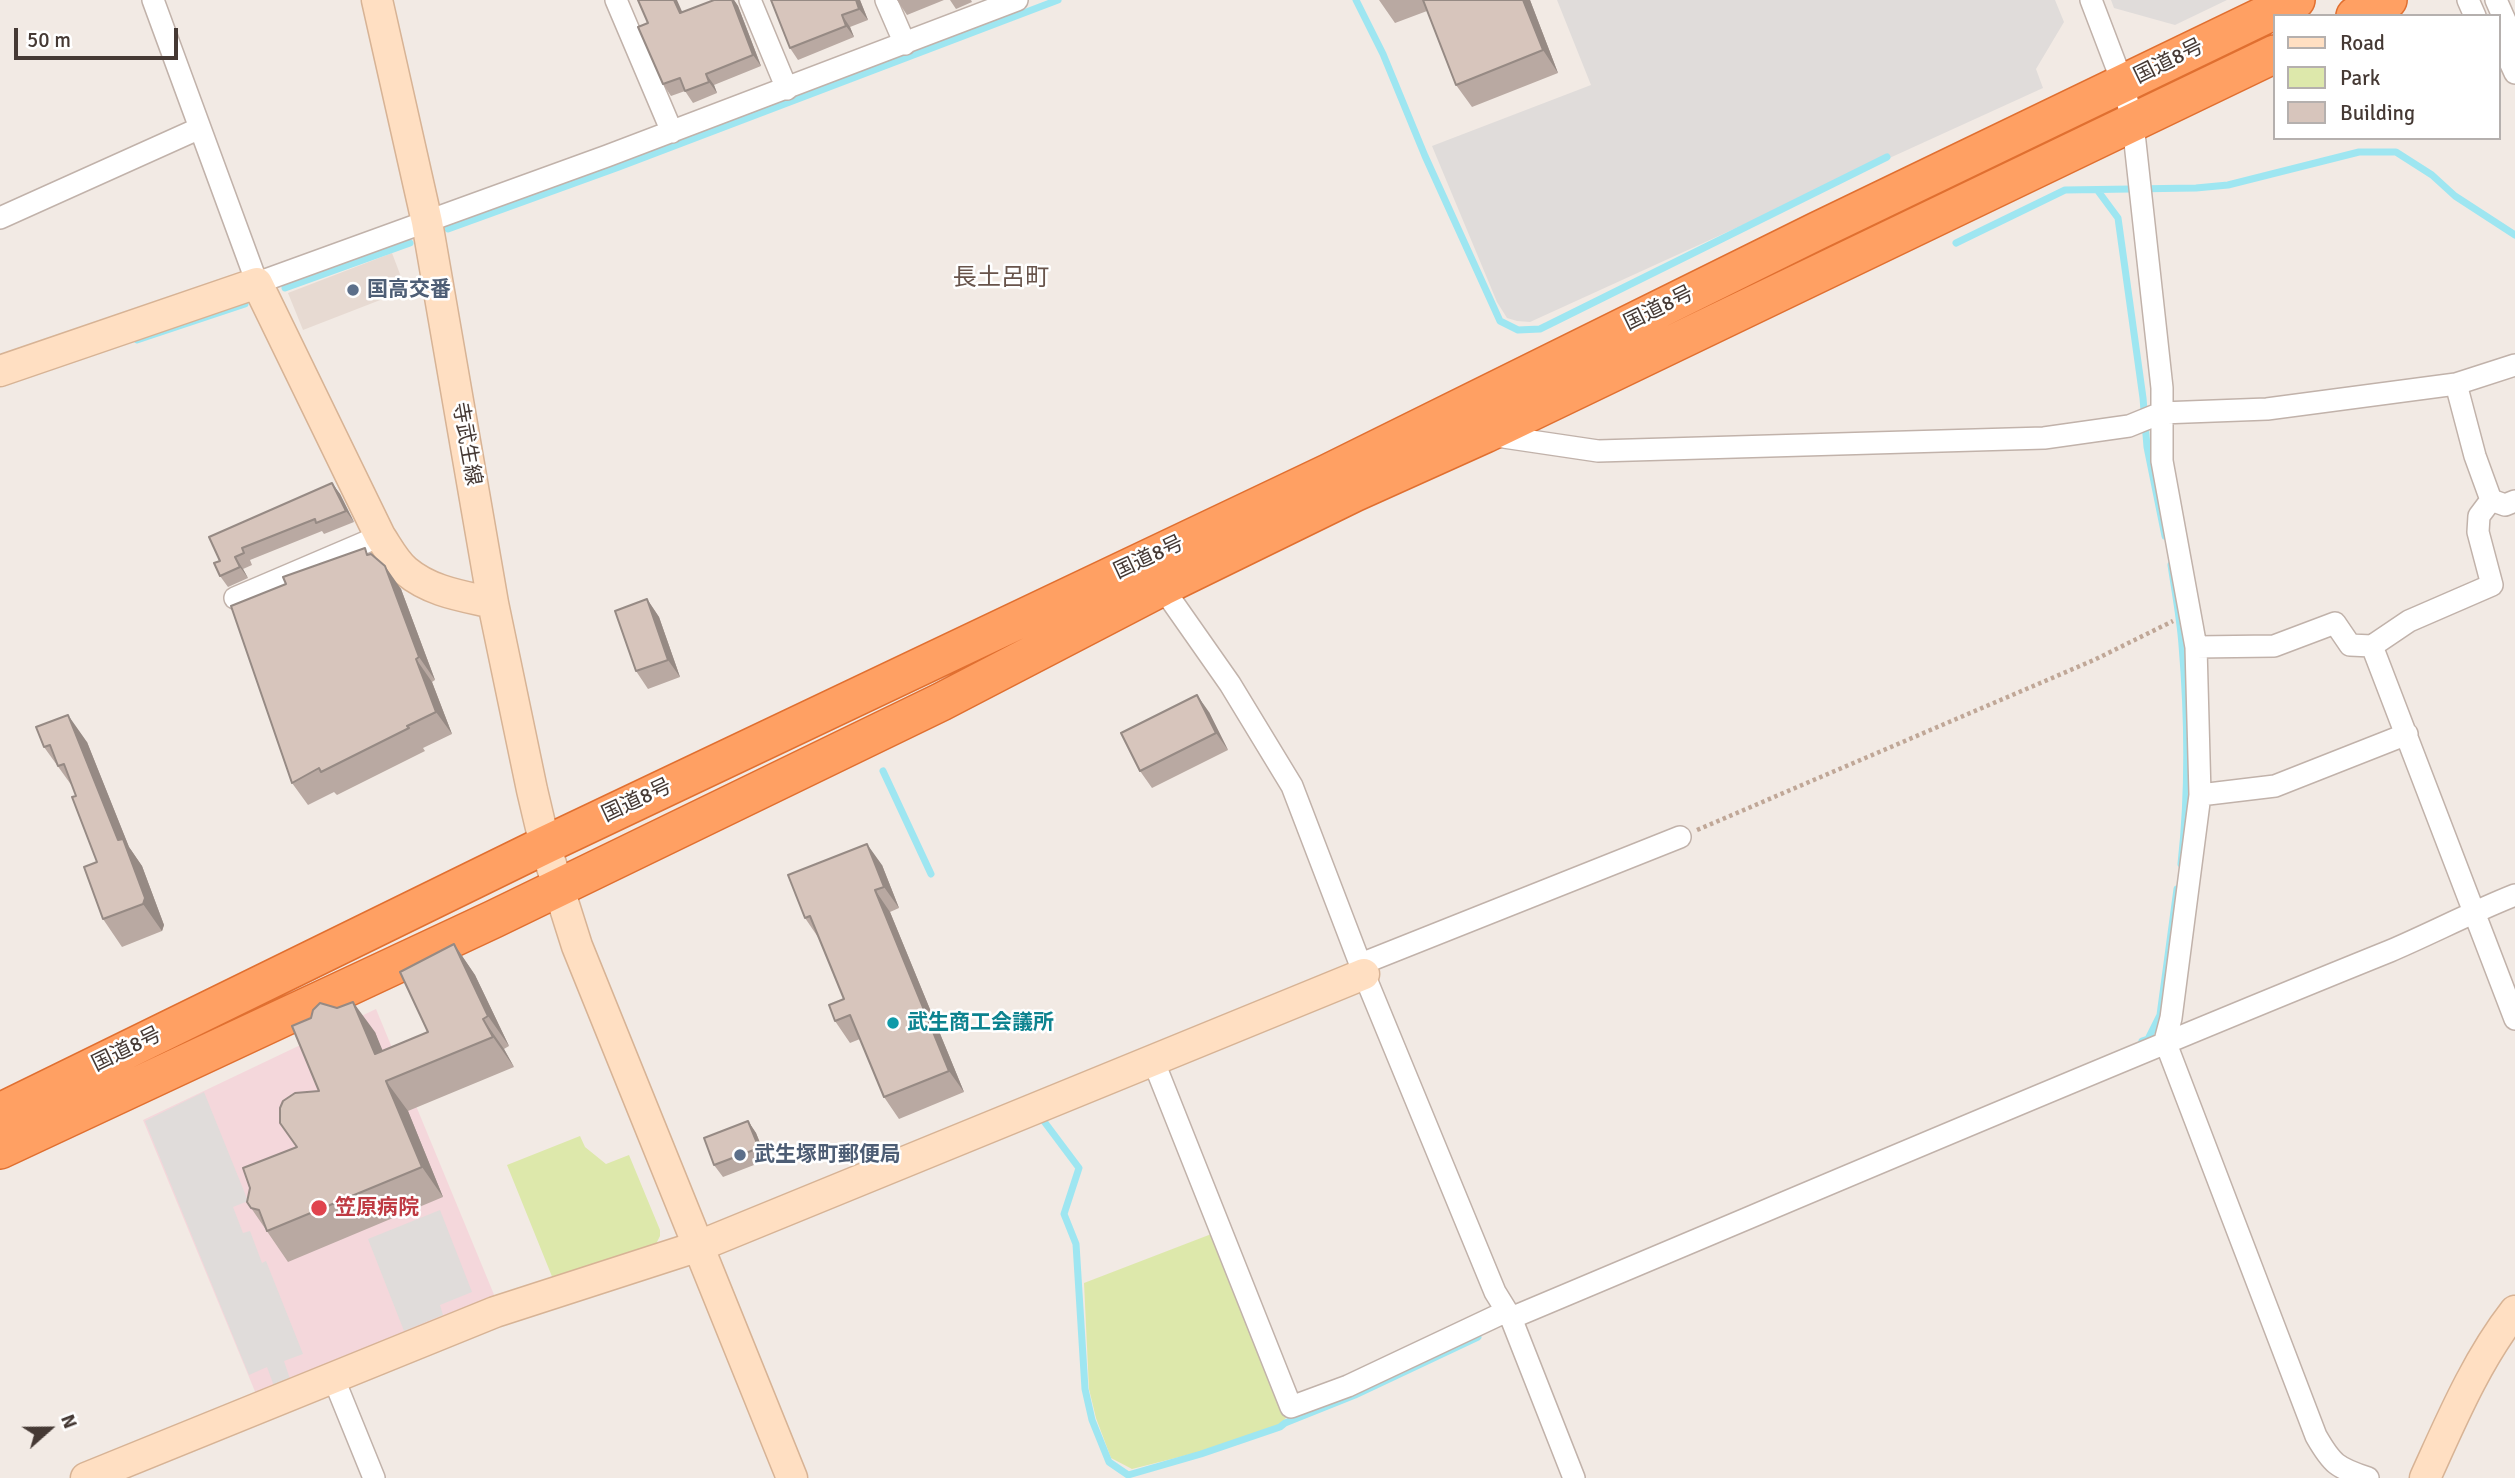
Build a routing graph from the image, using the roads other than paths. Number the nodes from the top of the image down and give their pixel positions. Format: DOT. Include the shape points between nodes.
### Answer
graph roads {
  1 [pos="153,0"];
  2 [pos="377,0"];
  3 [pos="615,0"];
  4 [pos="750,0"];
  5 [pos="886,0"];
  6 [pos="1017,0"];
  7 [pos="2091,0"];
  8 [pos="2296,0"];
  9 [pos="2388,0"];
  10 [pos="2496,0"];
  11 [pos="2360,14"];
  12 [pos="2501,42"];
  13 [pos="2515,43"];
  14 [pos="905,44"];
  15 [pos="2274,54"];
  16 [pos="2515,73"];
  17 [pos="2123,84"];
  18 [pos="787,89"];
  19 [pos="2133,124"];
  20 [pos="200,128"];
  21 [pos="672,132"];
  22 [pos="0,218"];
  23 [pos="427,222"];
  24 [pos="257,284"];
  25 [pos="2515,365"];
  26 [pos="0,371"];
  27 [pos="2456,384"];
  28 [pos="2161,414"];
  29 [pos="1485,434"];
  30 [pos="2491,500"];
  31 [pos="2515,501"];
  32 [pos="380,536"];
  33 [pos="1162,587"];
  34 [pos="235,598"];
  35 [pos="493,603"];
  36 [pos="2372,646"];
  37 [pos="2196,647"];
  38 [pos="2407,734"];
  39 [pos="2200,795"];
  40 [pos="1680,837"];
  41 [pos="545,845"];
  42 [pos="558,887"];
  43 [pos="2515,895"];
  44 [pos="2473,912"];
  45 [pos="1362,969"];
  46 [pos="2515,1018"];
  47 [pos="2165,1041"];
  48 [pos="1153,1060"];
  49 [pos="0,1112"];
  50 [pos="0,1150"];
  51 [pos="699,1246"];
  52 [pos="2515,1311"];
  53 [pos="1509,1315"];
  54 [pos="333,1377"];
  55 [pos="86,1478"];
  56 [pos="374,1478"];
  57 [pos="792,1478"];
  58 [pos="1574,1478"];
  59 [pos="2368,1478"];
  60 [pos="2425,1478"];
  1 -- 20 [label="street"];
  2 -- 23 [label="street, 寺武生線"];
  3 -- 21 [label="street"];
  4 -- 18 [label="street"];
  5 -- 14 [label="street"];
  6 -- 14 [label="street"];
  7 -- 17 [label="street"];
  8 -- 17 [label="highway, 国道8号"];
  9 -- 11 [label="highway"];
  10 -- 13 [label="street"];
  12 -- 16 [label="street"];
  14 -- 18 [label="street"];
  15 -- 19 [label="highway, 国道8号"];
  17 -- 19 [label="street"];
  17 -- 41 [label="highway, 国道8号" via="1328,473"];
  18 -- 21 [label="street"];
  19 -- 28 [label="street"];
  19 -- 29 [label="highway, 国道8号"];
  20 -- 22 [label="street"];
  20 -- 24 [label="street"];
  21 -- 23 [label="street"];
  23 -- 24 [label="street"];
  23 -- 35 [label="street, 寺武生線"];
  24 -- 26 [label="street"];
  24 -- 32 [label="street"];
  25 -- 27 [label="street"];
  27 -- 28 [label="street" via="2267,409"];
  27 -- 30 [label="street"];
  28 -- 29 [label="street" via="2129,426 2044,438 1673,450 1598,451"];
  28 -- 37 [label="street" via="2162,461"];
  29 -- 33 [label="highway, 国道8号"];
  30 -- 31 [label="street" via="2505,505"];
  30 -- 36 [label="street" via="2479,516 2478,532 2492,585 2409,621"];
  32 -- 34 [label="street"];
  32 -- 35 [label="street" via="406,571 434,589"];
  33 -- 42 [label="highway, 国道8号" via="941,702"];
  33 -- 45 [label="street" via="1230,684 1292,786"];
  35 -- 41 [label="street, 寺武生線"];
  36 -- 37 [label="street" via="2350,645 2335,623 2274,646"];
  36 -- 38 [label="street"];
  37 -- 39 [label="street"];
  38 -- 39 [label="street" via="2275,786"];
  38 -- 44 [label="street"];
  39 -- 47 [label="street"];
  40 -- 45 [label="street"];
  41 -- 42 [label="street, 寺武生線"];
  41 -- 49 [label="highway, 国道8号"];
  42 -- 50 [label="highway, 国道8号"];
  42 -- 51 [label="street, 寺武生線" via="577,946"];
  43 -- 44 [label="street"];
  44 -- 46 [label="street"];
  44 -- 47 [label="street"];
  45 -- 48 [label="street"];
  45 -- 53 [label="street" via="1495,1292"];
  47 -- 53 [label="street"];
  47 -- 59 [label="street" via="2316,1436 2338,1466"];
  48 -- 51 [label="street"];
  48 -- 53 [label="street" via="1291,1407"];
  51 -- 54 [label="street" via="495,1312"];
  51 -- 57 [label="street, 寺武生線"];
  52 -- 60 [label="street" via="2463,1395"];
  53 -- 58 [label="street"];
  54 -- 55 [label="street"];
  54 -- 56 [label="street"];
}
